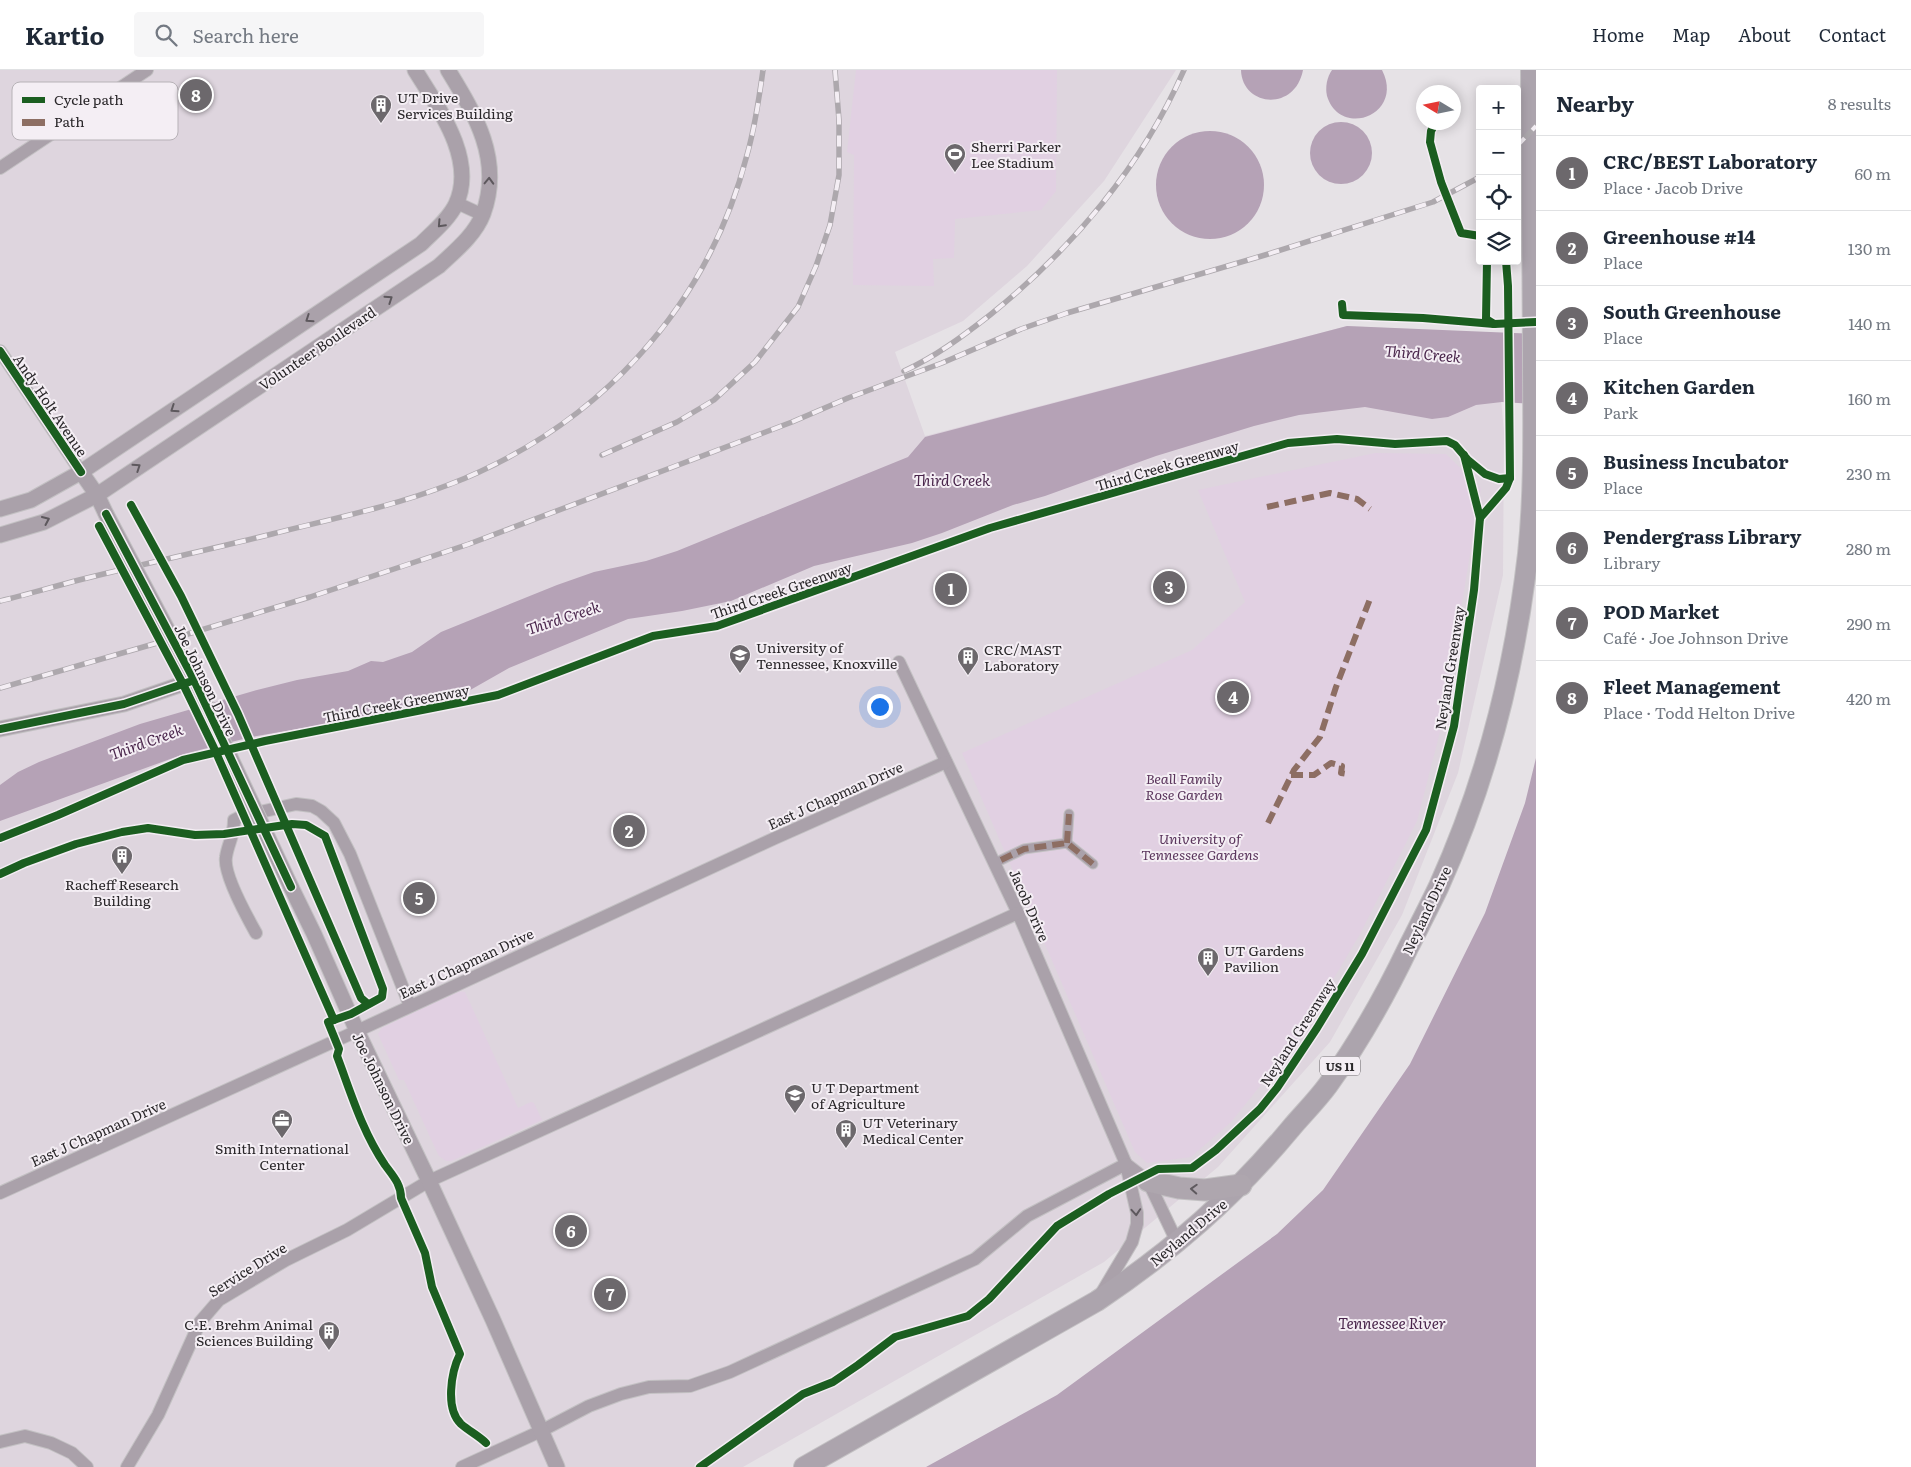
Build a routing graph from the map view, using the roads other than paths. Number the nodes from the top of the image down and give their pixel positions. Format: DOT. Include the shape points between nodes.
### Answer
graph roads {
  1 [pos="147,70"];
  2 [pos="415,70"];
  3 [pos="448,70"];
  4 [pos="1530,70"];
  5 [pos="129,82"];
  6 [pos="42,140"];
  7 [pos="0,168"];
  8 [pos="457,203"];
  9 [pos="483,215"];
  10 [pos="0,351"];
  11 [pos="81,472"];
  12 [pos="97,495"];
  13 [pos="0,509"];
  14 [pos="0,535"];
  15 [pos="899,662"];
  16 [pos="194,680"];
  17 [pos="0,729"];
  18 [pos="946,762"];
  19 [pos="1069,814"];
  20 [pos="1067,843"];
  21 [pos="1001,860"];
  22 [pos="1093,864"];
  23 [pos="1018,913"];
  24 [pos="256,933"];
  25 [pos="410,1006"];
  26 [pos="357,1031"];
  27 [pos="1126,1164"];
  28 [pos="1148,1181"];
  29 [pos="429,1182"];
  30 [pos="1241,1185"];
  31 [pos="0,1193"];
  32 [pos="1177,1242"];
  33 [pos="1097,1301"];
  34 [pos="541,1432"];
  35 [pos="0,1442"];
  36 [pos="88,1467"];
  37 [pos="128,1467"];
  38 [pos="462,1467"];
  39 [pos="557,1467"];
  40 [pos="804,1467"];
  1 -- 5 [label="street"];
  2 -- 8 [label="street, Volunteer Boulevard" via="448,125 456,147 462,169"];
  9 -- 3 [label="street, Volunteer Boulevard, one-way" via="490,166 484,139 474,112"];
  4 -- 30 [label="main road, Neyland Drive / US 11" via="1532,495 1528,552 1506,685 1487,756 1440,884 1379,1007 1328,1086"];
  6 -- 7 [label="street"];
  8 -- 9 [label="street"];
  8 -- 11 [label="street, Volunteer Boulevard, one-way" via="421,244"];
  12 -- 9 [label="street, Volunteer Boulevard, one-way" via="439,266 470,236"];
  10 -- 11 [label="street, Andy Holt Avenue"];
  11 -- 12 [label="street, Joe Johnson Drive"];
  11 -- 13 [label="street, Volunteer Boulevard" via="31,500"];
  14 -- 12 [label="street, Volunteer Boulevard, one-way" via="44,522"];
  12 -- 16 [label="street, Joe Johnson Drive, bridge"];
  15 -- 18 [label="street, Jacob Drive"];
  16 -- 17 [label="street" via="124,704"];
  16 -- 26 [label="street, Joe Johnson Drive, bridge"];
  18 -- 23 [label="street, Jacob Drive"];
  18 -- 25 [label="street, East J Chapman Drive" via="773,838"];
  19 -- 20 [label="street"];
  20 -- 21 [label="street" via="1024,849"];
  20 -- 22 [label="street"];
  23 -- 27 [label="street, Jacob Drive"];
  23 -- 29 [label="street, Service Drive"];
  24 -- 25 [label="street" via="232,883 225,858 234,832 234,820 296,804 312,806 334,823 350,854"];
  25 -- 26 [label="street, East J Chapman Drive"];
  26 -- 29 [label="street, Joe Johnson Drive"];
  26 -- 31 [label="street, East J Chapman Drive"];
  27 -- 28 [label="street, Jacob Drive"];
  27 -- 33 [label="street, Jacob Drive, one-way" via="1138,1213 1137,1224 1132,1242"];
  27 -- 34 [label="street" via="1027,1216 975,1259 730,1372 690,1386 631,1390 590,1406"];
  30 -- 28 [label="highway, one-way" via="1205,1190"];
  28 -- 32 [label="street, Jacob Drive"];
  29 -- 34 [label="street, Joe Johnson Drive"];
  29 -- 37 [label="street, Service Drive" via="220,1300 200,1322 158,1415"];
  30 -- 32 [label="main road, Neyland Drive / US 11"];
  32 -- 33 [label="main road, Neyland Drive / US 11"];
  33 -- 40 [label="main road, Neyland Drive / US 11"];
  34 -- 38 [label="street"];
  34 -- 39 [label="street, Joe Johnson Drive"];
  35 -- 36 [label="street" via="25,1436 51,1443 72,1453"];
}
